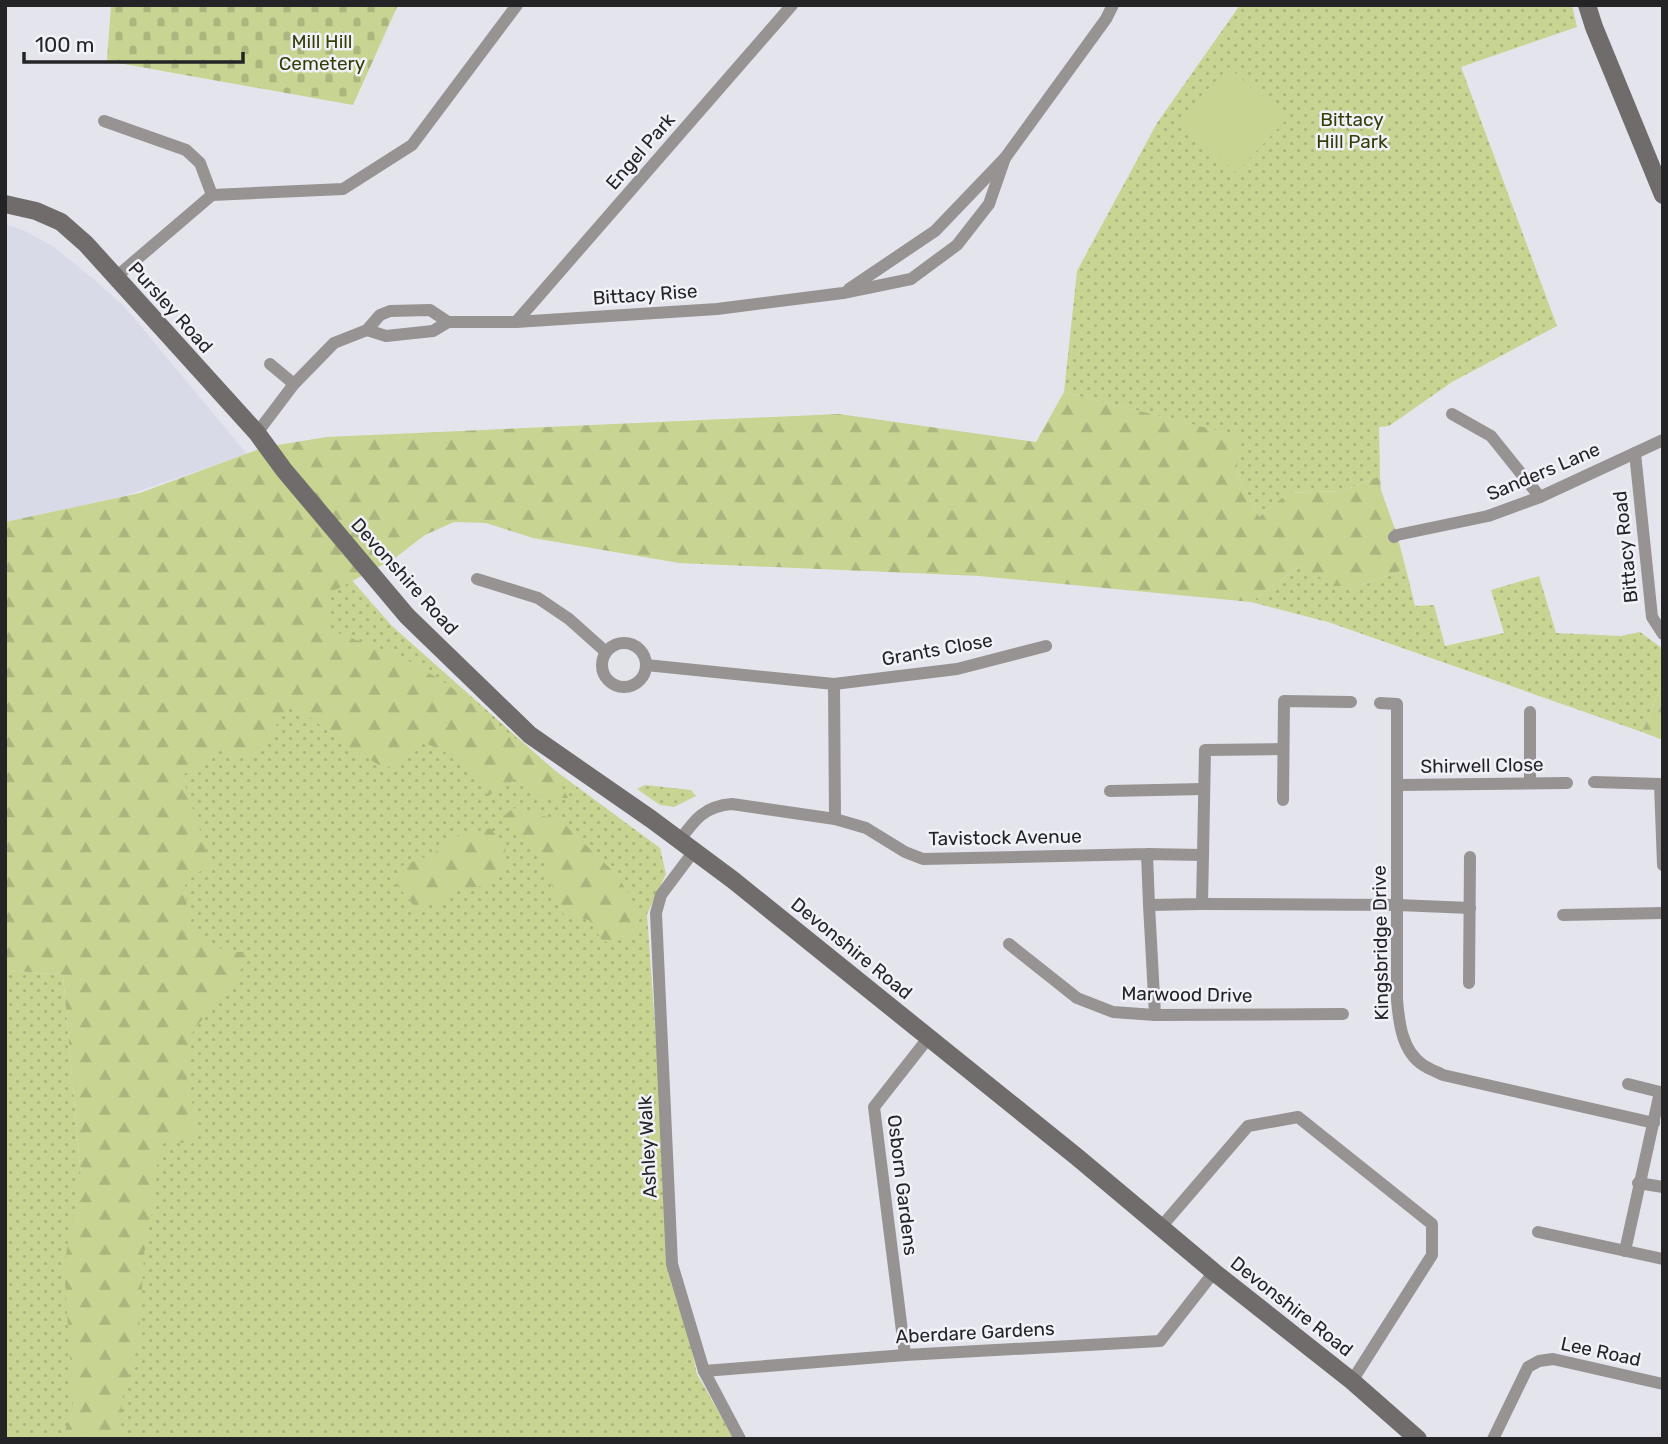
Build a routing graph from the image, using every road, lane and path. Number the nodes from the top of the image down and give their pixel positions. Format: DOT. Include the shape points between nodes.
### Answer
graph roads {
  1 [pos="517,5"];
  2 [pos="792,5"];
  3 [pos="1114,5"];
  4 [pos="1587,5"];
  5 [pos="104,121"];
  6 [pos="1005,158"];
  7 [pos="212,195"];
  8 [pos="1663,195"];
  9 [pos="5,204"];
  10 [pos="116,277"];
  11 [pos="843,293"];
  12 [pos="516,321"];
  13 [pos="448,322"];
  14 [pos="367,330"];
  15 [pos="270,364"];
  16 [pos="294,384"];
  17 [pos="1452,414"];
  18 [pos="257,433"];
  19 [pos="1663,440"];
  20 [pos="1635,453"];
  21 [pos="284,470"];
  22 [pos="1540,497"];
  23 [pos="1394,537"];
  24 [pos="477,579"];
  25 [pos="1663,634"];
  26 [pos="1046,646"];
  27 [pos="607,652"];
  28 [pos="646,665"];
  29 [pos="834,684"];
  30 [pos="1351,702"];
  31 [pos="1380,703"];
  32 [pos="1530,712"];
  33 [pos="1283,749"];
  34 [pos="1594,782"];
  35 [pos="1530,783"];
  36 [pos="1567,783"];
  37 [pos="1398,785"];
  38 [pos="1203,789"];
  39 [pos="1110,791"];
  40 [pos="1283,800"];
  41 [pos="835,819"];
  42 [pos="680,840"];
  43 [pos="694,851"];
  44 [pos="1147,854"];
  45 [pos="1203,855"];
  46 [pos="1471,858"];
  47 [pos="1663,865"];
  48 [pos="1202,904"];
  49 [pos="1149,905"];
  50 [pos="1398,905"];
  51 [pos="1470,908"];
  52 [pos="1663,913"];
  53 [pos="1563,915"];
  54 [pos="1009,944"];
  55 [pos="1469,982"];
  56 [pos="1343,1014"];
  57 [pos="1155,1015"];
  58 [pos="929,1037"];
  59 [pos="1628,1084"];
  60 [pos="1654,1123"];
  61 [pos="1639,1183"];
  62 [pos="1663,1187"];
  63 [pos="1161,1227"];
  64 [pos="1538,1232"];
  65 [pos="1625,1251"];
  66 [pos="1663,1259"];
  67 [pos="1214,1272"];
  68 [pos="905,1355"];
  69 [pos="704,1371"];
  70 [pos="1352,1381"];
  71 [pos="1663,1384"];
  72 [pos="740,1439"];
  73 [pos="1418,1439"];
  74 [pos="1493,1439"];
  1 -- 7 [label="street" via="412,145 343,189"];
  2 -- 12 [label="street, Engel Park"];
  3 -- 6 [label="street, Bittacy Rise"];
  4 -- 8 [label="street"];
  5 -- 7 [label="street" via="186,150 200,163"];
  6 -- 11 [label="street, Bittacy Rise" via="935,231"];
  6 -- 11 [label="street, Bittacy Rise" via="989,204 957,245 911,279"];
  7 -- 10 [label="street"];
  9 -- 10 [label="street, Pursley Road" via="61,222"];
  10 -- 18 [label="street, Pursley Road"];
  11 -- 12 [label="street, Bittacy Rise" via="717,309"];
  12 -- 13 [label="street, Bittacy Rise"];
  13 -- 14 [label="street, Bittacy Rise" via="433,331 386,336"];
  13 -- 14 [label="street, Bittacy Rise" via="430,310 390,312 380,315"];
  14 -- 16 [label="street, Bittacy Rise" via="334,343"];
  15 -- 16 [label="street"];
  16 -- 18 [label="street, Bittacy Rise"];
  17 -- 22 [label="street" via="1491,436"];
  18 -- 21 [label="street, Pursley Road"];
  19 -- 20 [label="street, Sanders Lane"];
  20 -- 22 [label="street, Sanders Lane"];
  20 -- 25 [label="street, Bittacy Road" via="1652,617"];
  21 -- 42 [label="street, Devonshire Road" via="407,616 530,736"];
  22 -- 23 [label="street, Sanders Lane" via="1488,516"];
  24 -- 27 [label="street" via="538,598"];
  26 -- 29 [label="street, Grants Close" via="957,669"];
  27 -- 28 [label="street" via="619,643 631,644 644,655"];
  27 -- 28 [label="street" via="603,670 617,685 636,683"];
  28 -- 29 [label="street, Grants Close"];
  29 -- 41 [label="street"];
  30 -- 33 [label="street" via="1284,701"];
  31 -- 37 [label="street, Kingsbridge Drive" via="1397,704"];
  32 -- 35 [label="street"];
  33 -- 38 [label="street" via="1205,750"];
  33 -- 40 [label="street"];
  34 -- 47 [label="street" via="1660,784"];
  35 -- 36 [label="street, Shirwell Close"];
  35 -- 37 [label="street, Shirwell Close"];
  37 -- 50 [label="street, Kingsbridge Drive"];
  38 -- 39 [label="street"];
  38 -- 45 [label="street"];
  41 -- 42 [label="street, Tavistock Avenue" via="718,805 693,821"];
  41 -- 44 [label="street, Tavistock Avenue" via="866,828 923,859"];
  42 -- 43 [label="street, Devonshire Road"];
  43 -- 58 [label="street, Devonshire Road"];
  43 -- 69 [label="street, Ashley Walk" via="661,895 656,913 672,1264"];
  44 -- 45 [label="street, Tavistock Avenue"];
  44 -- 49 [label="street"];
  45 -- 48 [label="street"];
  46 -- 51 [label="street"];
  48 -- 49 [label="street"];
  48 -- 50 [label="street"];
  49 -- 57 [label="street"];
  50 -- 51 [label="street"];
  50 -- 60 [label="street, Kingsbridge Drive" via="1399,1023 1406,1045 1421,1064 1443,1075"];
  51 -- 55 [label="street"];
  52 -- 53 [label="street"];
  54 -- 57 [label="street, Marwood Drive" via="1077,998 1113,1012"];
  56 -- 57 [label="street, Marwood Drive"];
  58 -- 63 [label="street, Devonshire Road"];
  58 -- 68 [label="street, Osborn Gardens" via="874,1107"];
  59 -- 60 [label="street" via="1660,1093"];
  60 -- 61 [label="street"];
  61 -- 62 [label="street"];
  61 -- 65 [label="street"];
  63 -- 67 [label="street, Devonshire Road"];
  63 -- 70 [label="street" via="1248,1126 1298,1117 1432,1224 1432,1255"];
  64 -- 65 [label="street"];
  65 -- 66 [label="street"];
  67 -- 68 [label="street, Aberdare Gardens" via="1160,1341"];
  67 -- 70 [label="street, Devonshire Road"];
  68 -- 69 [label="street, Aberdare Gardens"];
  69 -- 72 [label="street, Ashley Walk"];
  70 -- 73 [label="street, Devonshire Road"];
  71 -- 74 [label="street, Lee Road" via="1553,1359 1539,1361 1528,1367"];
}
